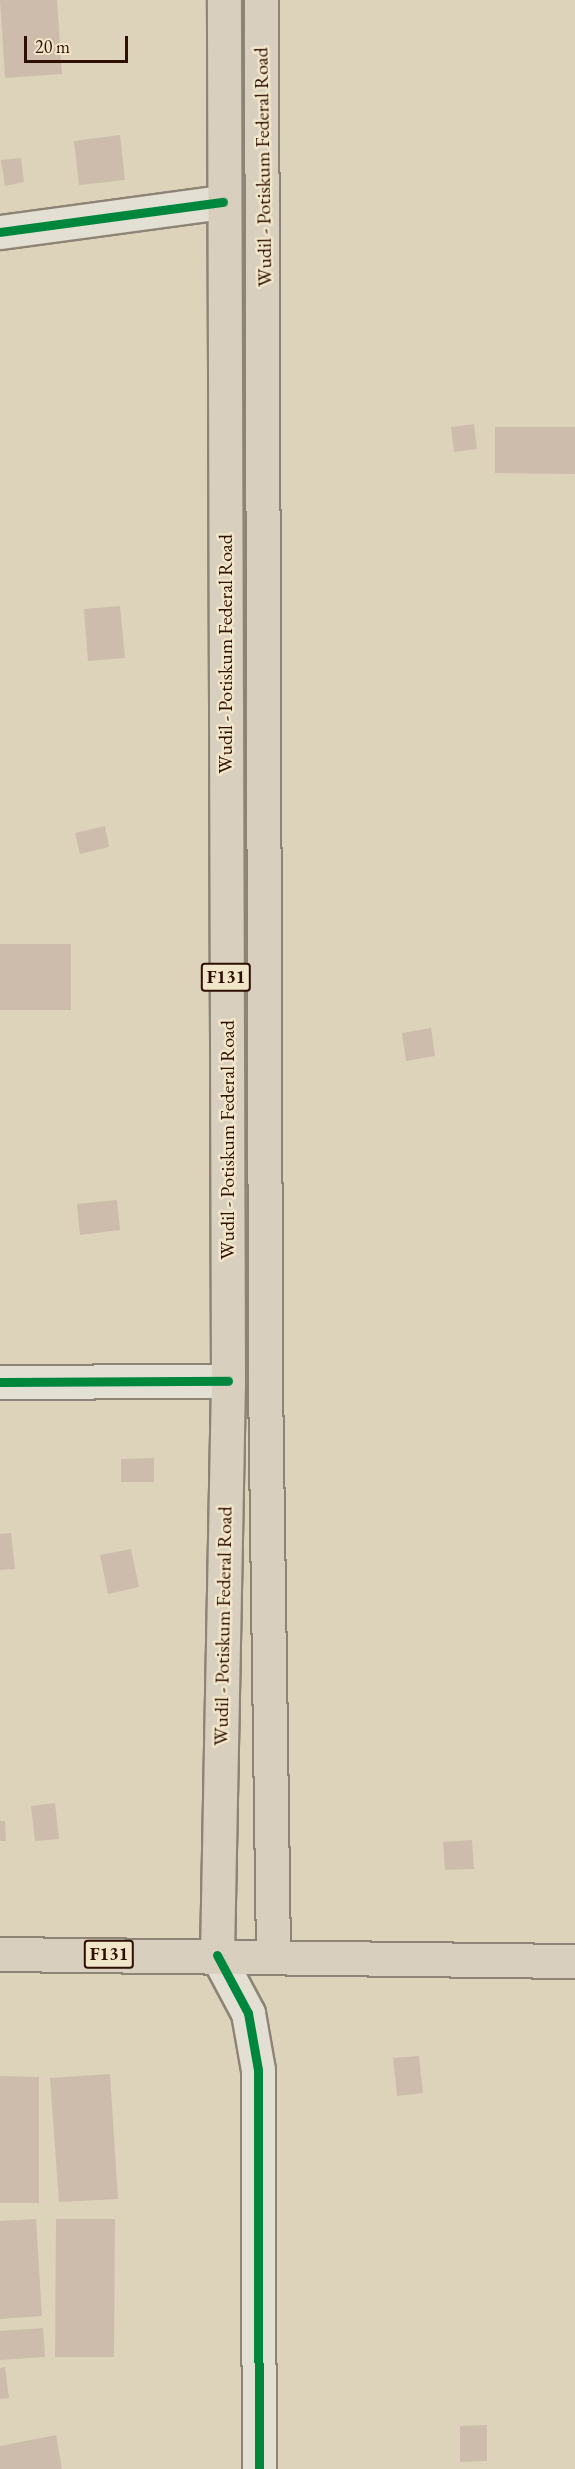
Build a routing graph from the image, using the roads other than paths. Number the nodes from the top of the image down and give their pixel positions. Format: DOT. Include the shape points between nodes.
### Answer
graph roads {
  1 [pos="224,0"];
  2 [pos="261,0"];
  3 [pos="223,202"];
  4 [pos="0,232"];
  5 [pos="228,1381"];
  6 [pos="0,1382"];
  7 [pos="0,1954"];
  8 [pos="273,1954"];
  9 [pos="217,1955"];
  10 [pos="575,1961"];
  11 [pos="259,2469"];
  1 -- 3 [label="main road, Wudil - Potiskum Federal Road / F131"];
  2 -- 8 [label="main road, Wudil - Potiskum Federal Road / F131" via="265,1368"];
  3 -- 4 [label="street"];
  3 -- 5 [label="main road, Wudil - Potiskum Federal Road / F131"];
  5 -- 6 [label="street"];
  5 -- 9 [label="main road, Wudil - Potiskum Federal Road / F131"];
  7 -- 9 [label="main road, F131"];
  8 -- 9 [label="main road"];
  8 -- 10 [label="main road"];
  9 -- 11 [label="street" via="248,2013 258,2070"];
}
